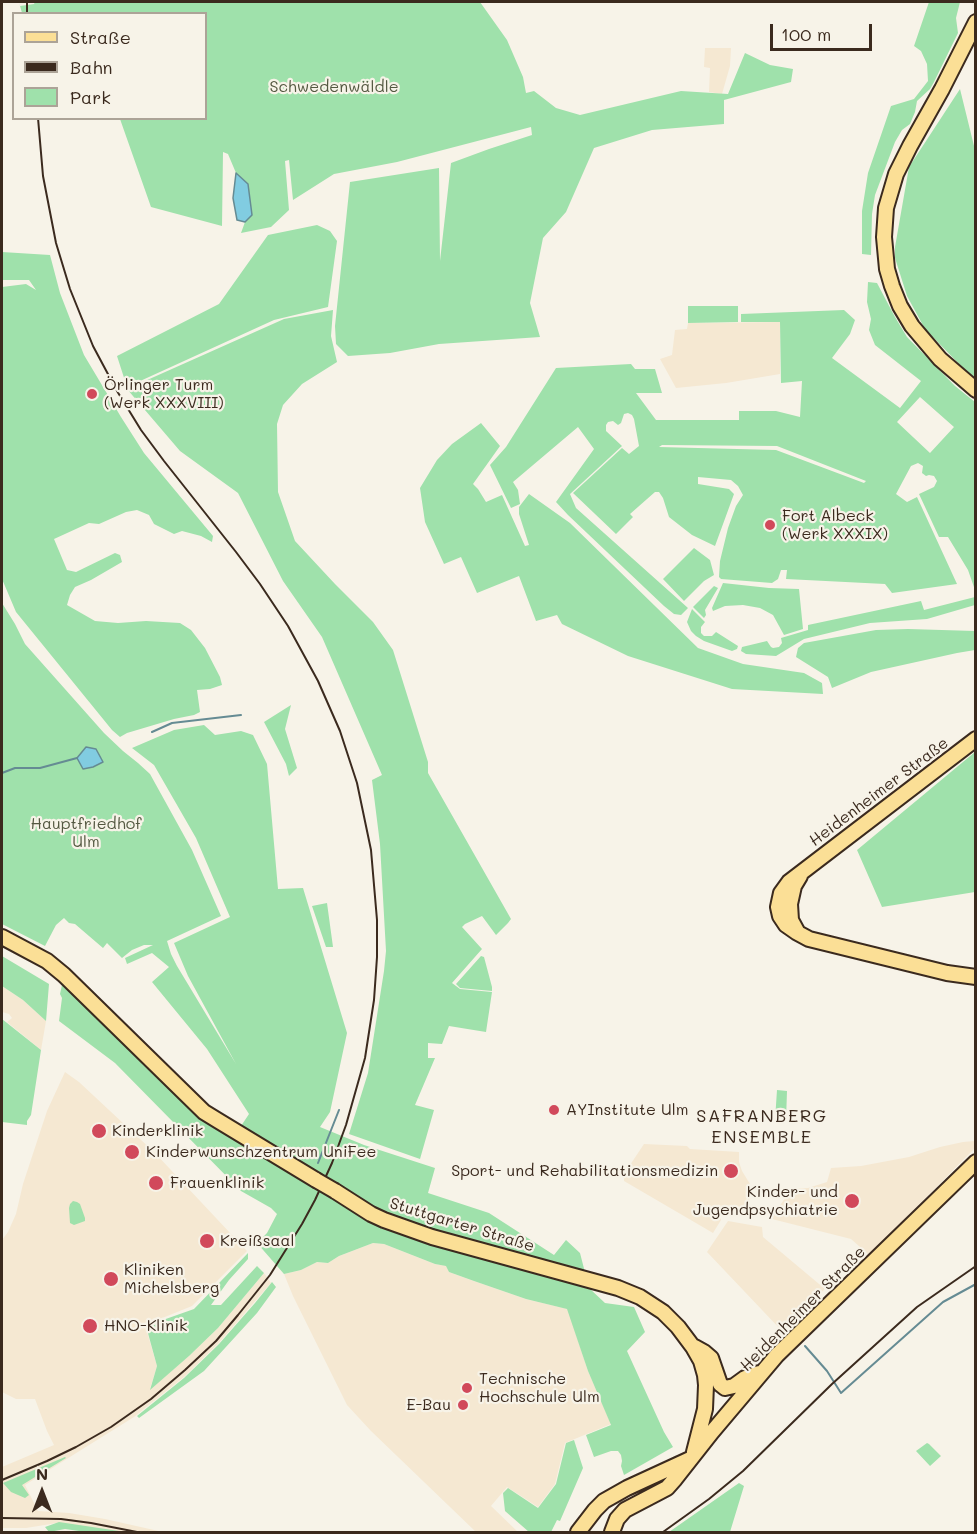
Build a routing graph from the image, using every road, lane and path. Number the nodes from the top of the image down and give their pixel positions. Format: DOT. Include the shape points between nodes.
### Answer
graph roads {
  1 [pos="975,22"];
  2 [pos="975,390"];
  3 [pos="975,739"];
  4 [pos="2,937"];
  5 [pos="975,977"];
  6 [pos="975,1162"];
  7 [pos="693,1347"];
  8 [pos="761,1373"];
  9 [pos="692,1458"];
  10 [pos="578,1533"];
  11 [pos="612,1533"];
  1 -- 2 [label="main road" via="896,174 886,208 884,237 887,269 900,306 940,359"];
  3 -- 5 [label="main road, Heidenheimer Straße" via="802,873 794,886 790,908 792,923 800,935 813,940"];
  4 -- 7 [label="main road, Stuttgarter Straße, bridge" via="47,961 64,975 204,1112 371,1214 432,1237 640,1297 670,1319"];
  6 -- 8 [label="main road, Heidenheimer Straße"];
  7 -- 8 [label="main road" via="709,1356 725,1388"];
  7 -- 9 [label="main road, Stuttgarter Straße" via="703,1366 706,1385 705,1409"];
  8 -- 9 [label="main road, Heidenheimer Straße"];
  9 -- 10 [label="main road" via="604,1501"];
  9 -- 11 [label="main road, Heidenheimer Straße" via="667,1488 621,1514"];
}
